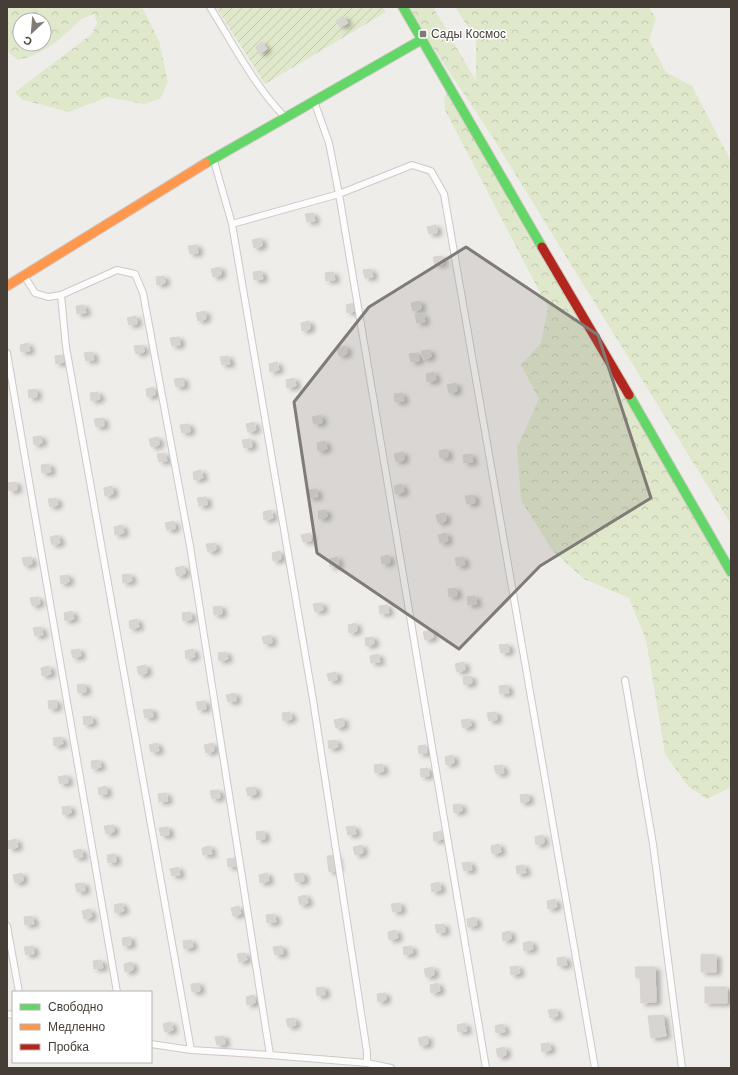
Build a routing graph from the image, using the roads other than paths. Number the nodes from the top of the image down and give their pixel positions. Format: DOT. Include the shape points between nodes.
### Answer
graph roads {
  1 [pos="210,7"];
  2 [pos="403,7"];
  3 [pos="421,40"];
  4 [pos="314,100"];
  5 [pos="284,117"];
  6 [pos="214,158"];
  7 [pos="339,194"];
  8 [pos="232,224"];
  9 [pos="24,276"];
  10 [pos="7,286"];
  11 [pos="61,295"];
  12 [pos="7,353"];
  13 [pos="731,572"];
  14 [pos="625,680"];
  15 [pos="7,926"];
  16 [pos="19,991"];
  17 [pos="116,991"];
  18 [pos="152,1044"];
  19 [pos="191,1050"];
  20 [pos="270,1055"];
  21 [pos="368,1064"];
  22 [pos="391,1068"];
  23 [pos="486,1068"];
  24 [pos="595,1068"];
  25 [pos="682,1068"];
  1 -- 5 [label="lane" via="265,94"];
  2 -- 3 [label="street"];
  3 -- 4 [label="street"];
  3 -- 13 [label="street"];
  4 -- 5 [label="street"];
  4 -- 7 [label="lane" via="329,143"];
  5 -- 6 [label="street"];
  6 -- 8 [label="lane"];
  6 -- 9 [label="street"];
  7 -- 8 [label="lane"];
  7 -- 23 [label="lane"];
  7 -- 24 [label="lane" via="412,165 431,171 444,194"];
  8 -- 21 [label="lane" via="313,700"];
  9 -- 10 [label="street"];
  9 -- 11 [label="lane" via="36,293 48,297"];
  11 -- 19 [label="lane" via="66,347"];
  11 -- 20 [label="lane" via="117,270 135,274 143,293 190,546"];
  12 -- 17 [label="lane"];
  14 -- 25 [label="lane" via="653,844"];
  15 -- 16 [label="lane"];
  18 -- 19 [label="lane"];
  19 -- 20 [label="lane"];
  20 -- 21 [label="lane"];
  21 -- 22 [label="lane"];
}
